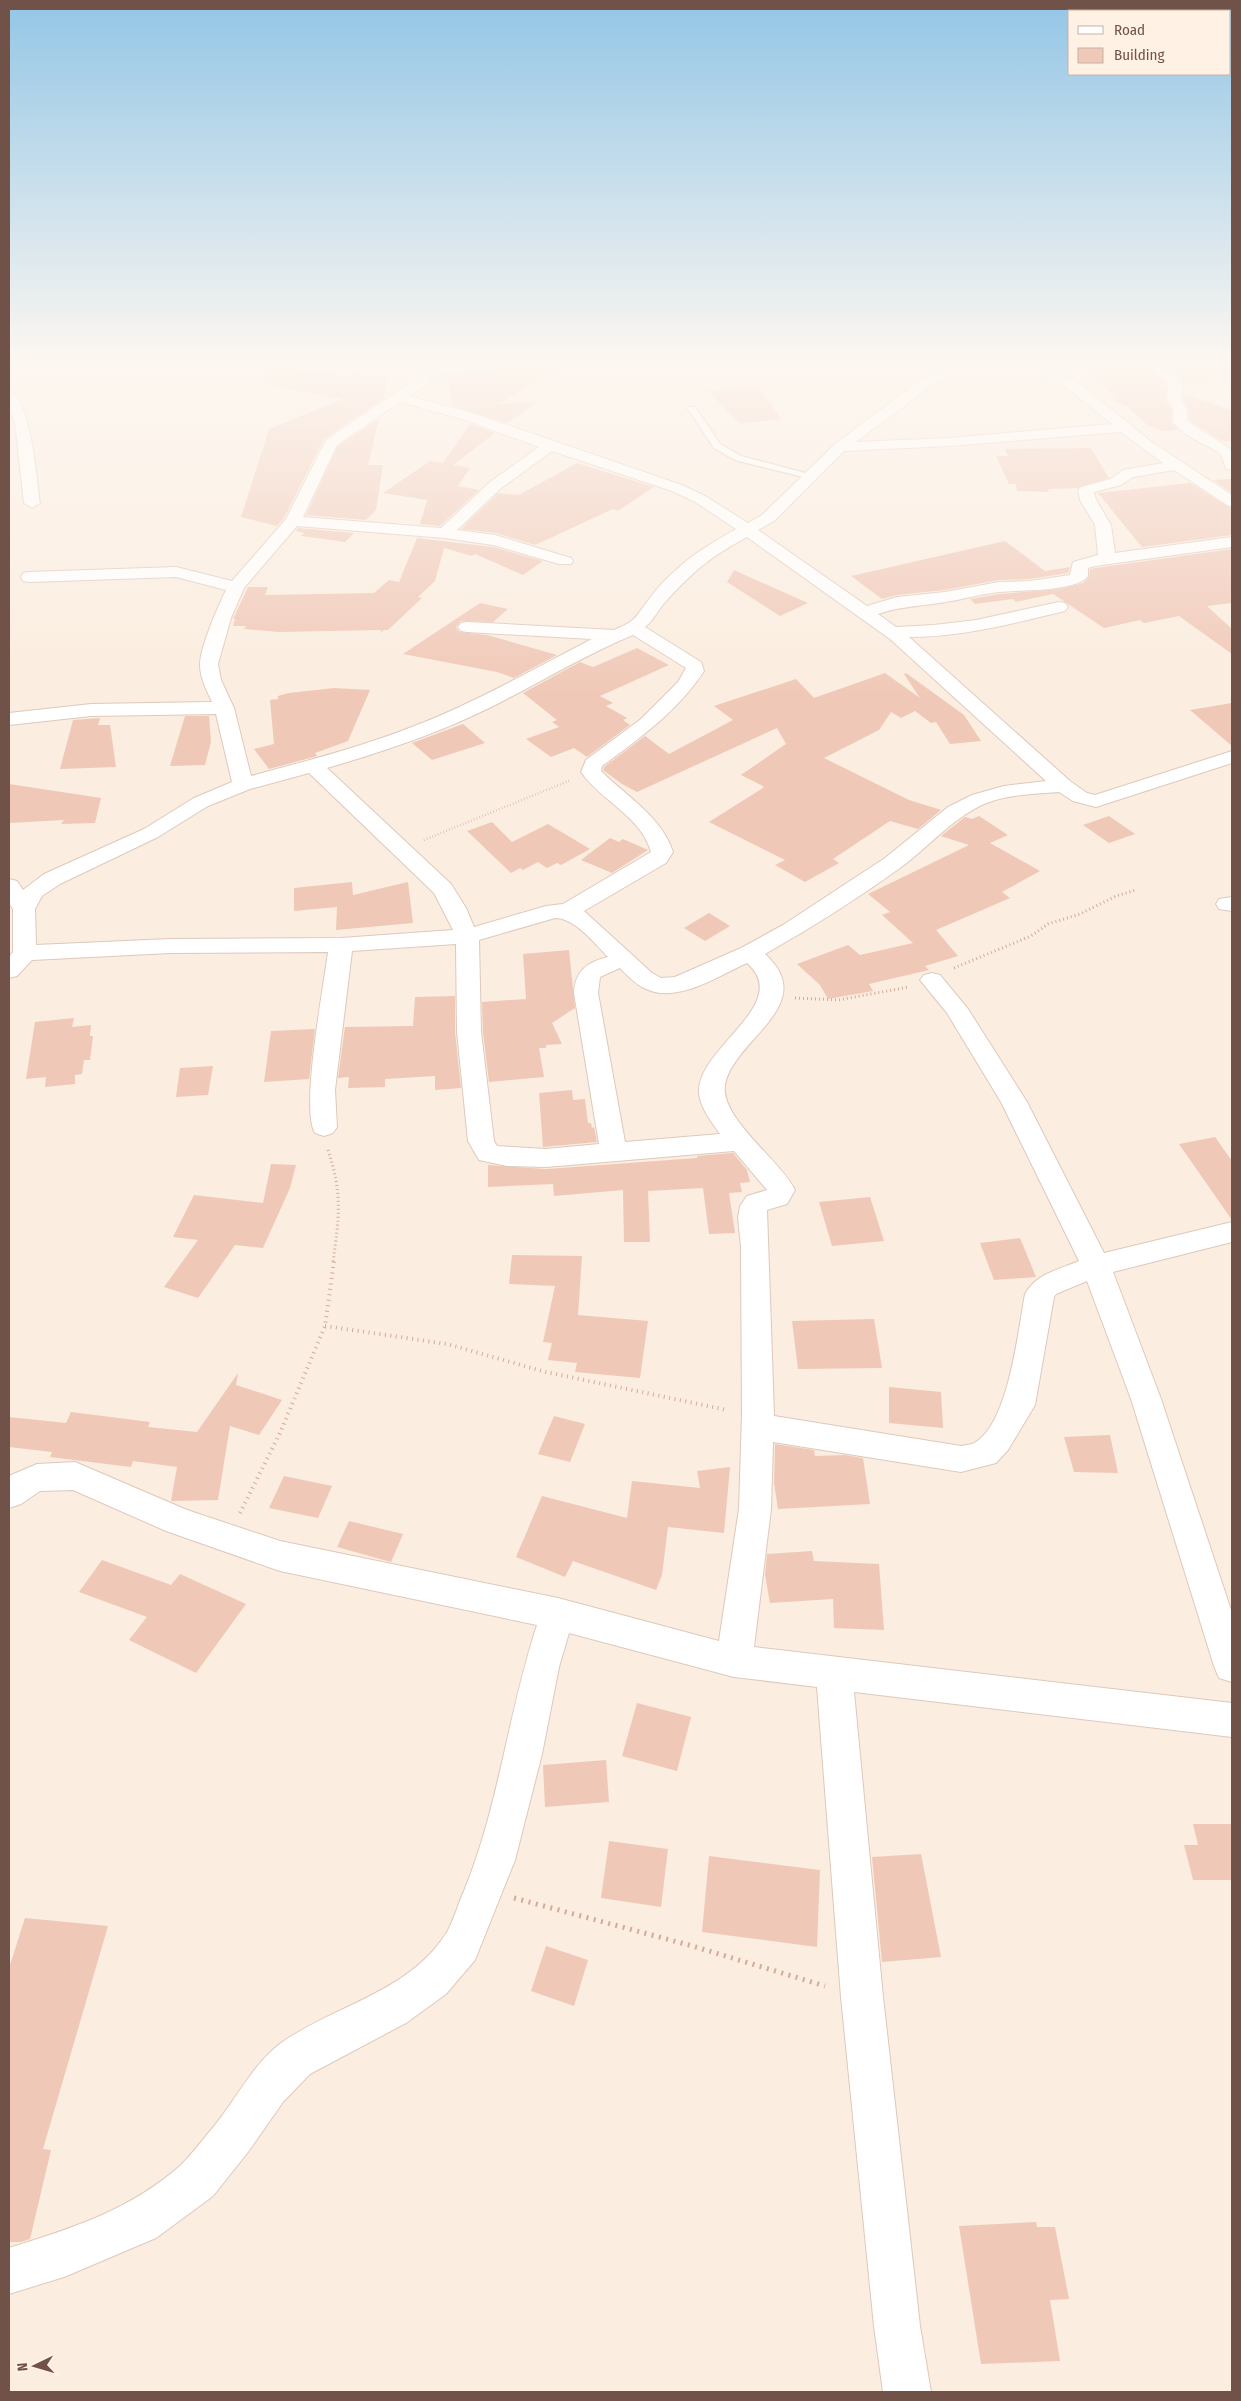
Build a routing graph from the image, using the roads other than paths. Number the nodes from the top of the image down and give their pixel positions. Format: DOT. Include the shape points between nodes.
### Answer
graph roads {
  1 [pos="28,472"];
  2 [pos="317,472"];
  3 [pos="510,472"];
  4 [pos="629,472"];
  5 [pos="796,472"];
  6 [pos="816,472"];
  7 [pos="1128,472"];
  8 [pos="1188,472"];
  9 [pos="812,476"];
  10 [pos="32,502"];
  11 [pos="1232,502"];
  12 [pos="293,521"];
  13 [pos="748,530"];
  14 [pos="445,533"];
  15 [pos="1232,542"];
  16 [pos="1107,558"];
  17 [pos="565,561"];
  18 [pos="29,577"];
  19 [pos="236,588"];
  20 [pos="1059,607"];
  21 [pos="864,612"];
  22 [pos="467,627"];
  23 [pos="634,628"];
  24 [pos="614,635"];
  25 [pos="915,640"];
  26 [pos="224,708"];
  27 [pos="9,719"];
  28 [pos="1232,757"];
  29 [pos="314,766"];
  30 [pos="242,785"];
  31 [pos="1063,785"];
  32 [pos="9,886"];
  33 [pos="24,909"];
  34 [pos="568,911"];
  35 [pos="466,936"];
  36 [pos="342,945"];
  37 [pos="26,953"];
  38 [pos="749,953"];
  39 [pos="623,960"];
  40 [pos="9,971"];
  41 [pos="932,980"];
  42 [pos="324,1127"];
  43 [pos="742,1141"];
  44 [pos="614,1152"];
  45 [pos="1232,1232"];
  46 [pos="1096,1266"];
  47 [pos="758,1421"];
  48 [pos="9,1494"];
  49 [pos="558,1614"];
  50 [pos="734,1661"];
  51 [pos="1232,1666"];
  52 [pos="834,1674"];
  53 [pos="1232,1720"];
  54 [pos="9,2271"];
  55 [pos="907,2392"];
  1 -- 10 [label="street"];
  2 -- 12 [label="street"];
  3 -- 14 [label="street"];
  4 -- 13 [label="street" via="677,488"];
  5 -- 9 [label="lane"];
  6 -- 9 [label="street"];
  7 -- 16 [label="street" via="1116,482 1086,490 1088,500 1103,525"];
  8 -- 11 [label="street"];
  9 -- 13 [label="street" via="768,518"];
  12 -- 14 [label="street"];
  12 -- 19 [label="street"];
  13 -- 21 [label="street"];
  13 -- 23 [label="street" via="706,553 682,573 656,601 647,617"];
  14 -- 17 [label="street" via="495,540"];
  15 -- 16 [label="street"];
  16 -- 21 [label="street" via="1082,564 1079,566 1080,576 1075,579 898,602"];
  18 -- 19 [label="street" via="176,572"];
  19 -- 26 [label="street" via="222,618 209,664"];
  20 -- 25 [label="street"];
  21 -- 25 [label="street" via="892,632"];
  22 -- 24 [label="street"];
  23 -- 24 [label="street"];
  23 -- 34 [label="street" via="685,658 695,666 695,671 685,686 648,723 593,764 592,772 642,819 662,844 662,852 658,858"];
  24 -- 29 [label="street" via="480,705 412,734"];
  25 -- 31 [label="street"];
  26 -- 27 [label="street" via="91,710"];
  26 -- 30 [label="street"];
  28 -- 31 [label="street" via="1096,801 1080,797"];
  29 -- 30 [label="street"];
  29 -- 35 [label="street" via="444,890"];
  30 -- 33 [label="street" via="201,802 151,833 52,879 34,892"];
  31 -- 38 [label="street" via="979,798 955,811 893,863 791,930"];
  32 -- 33 [label="street"];
  33 -- 37 [label="street"];
  34 -- 35 [label="street" via="554,911"];
  34 -- 39 [label="street" via="582,920"];
  35 -- 36 [label="street"];
  35 -- 44 [label="street" via="470,1032 481,1141 488,1153 546,1158"];
  36 -- 37 [label="street" via="170,946"];
  36 -- 42 [label="street" via="322,1090"];
  37 -- 40 [label="street"];
  38 -- 39 [label="street" via="680,984 665,986 644,978"];
  38 -- 43 [label="street" via="770,976 772,992 762,1014 717,1070 711,1093 718,1111"];
  39 -- 44 [label="street" via="602,965 585,980"];
  41 -- 46 [label="street" via="956,1009 1014,1102"];
  43 -- 44 [label="street"];
  43 -- 47 [label="street" via="778,1181 781,1190 777,1197 757,1203 752,1212"];
  45 -- 46 [label="street"];
  46 -- 47 [label="street" via="1046,1286 1040,1294 1019,1405 997,1442 985,1454 961,1459"];
  46 -- 51 [label="street" via="1146,1399"];
  47 -- 50 [label="street" via="755,1509"];
  48 -- 49 [label="street" via="37,1478 75,1476 178,1520 280,1556"];
  49 -- 50 [label="street"];
  49 -- 54 [label="street" via="541,1667 496,1860 461,1946 432,1980 391,2008 295,2059 268,2087 197,2180 140,2222 64,2254"];
  50 -- 52 [label="street"];
  52 -- 53 [label="street"];
  52 -- 55 [label="street" via="862,1997"];
}
